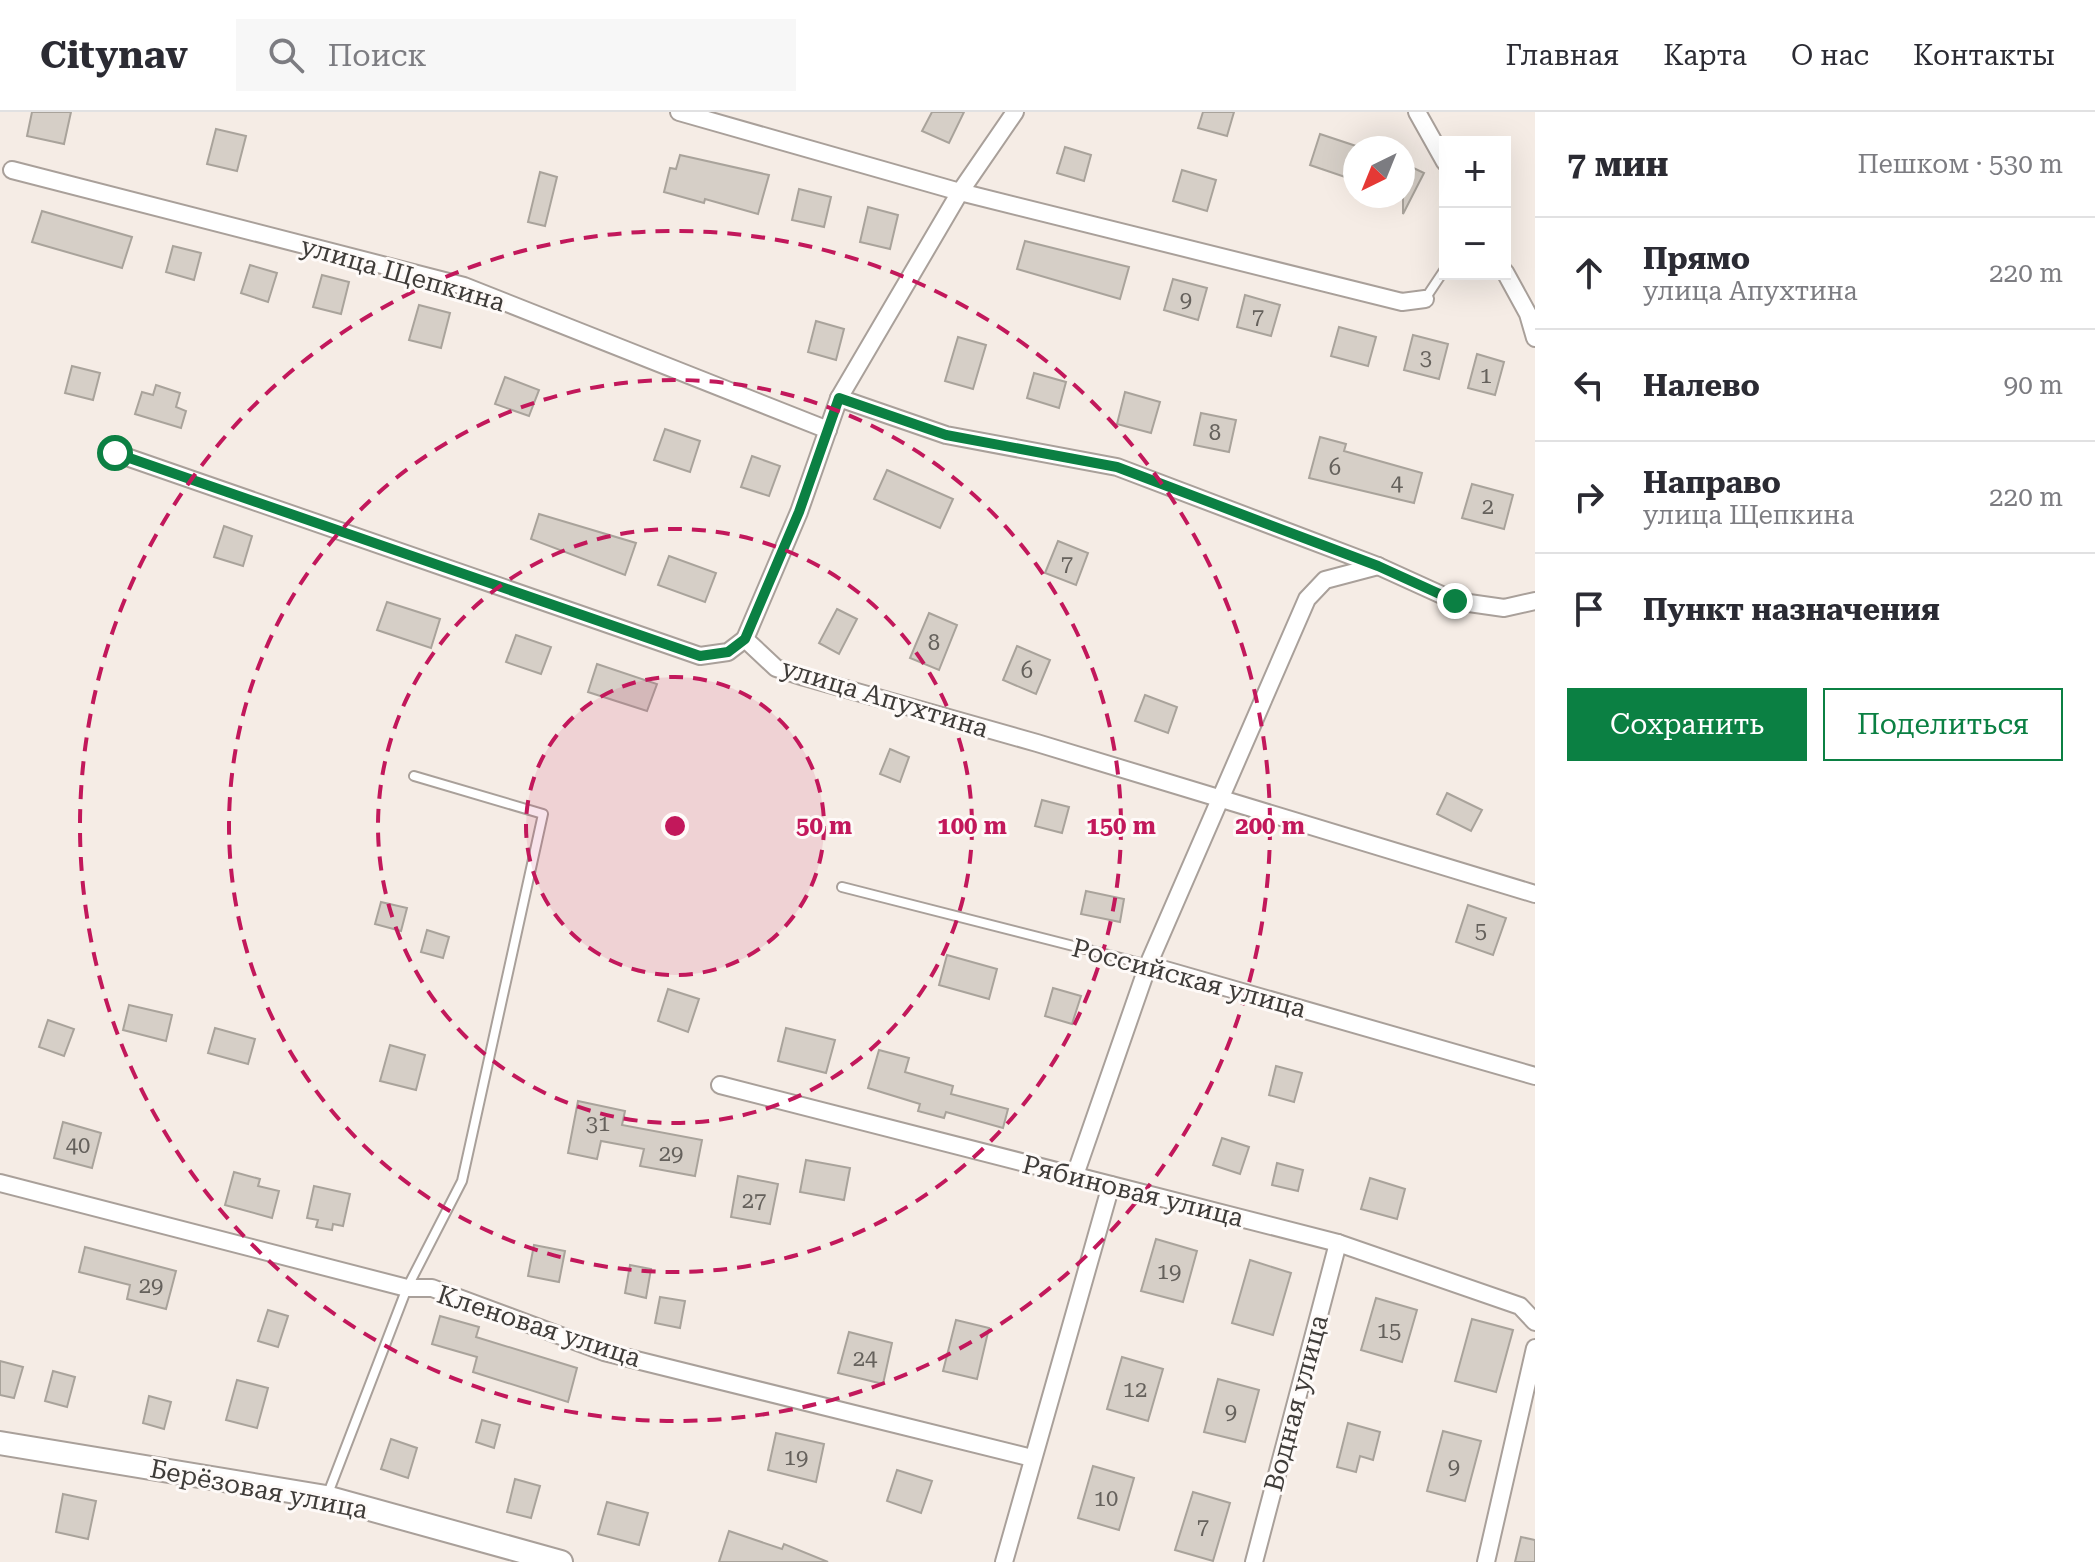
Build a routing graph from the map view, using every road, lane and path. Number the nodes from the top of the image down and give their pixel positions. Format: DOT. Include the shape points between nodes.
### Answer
graph roads {
  1 [pos="679,112"];
  2 [pos="1015,112"];
  3 [pos="1417,112"];
  4 [pos="1439,151"];
  5 [pos="12,170"];
  6 [pos="960,192"];
  7 [pos="1439,278"];
  8 [pos="1509,280"];
  9 [pos="1425,299"];
  10 [pos="1535,338"];
  11 [pos="839,398"];
  12 [pos="828,430"];
  13 [pos="115,453"];
  14 [pos="1378,566"];
  15 [pos="1535,601"];
  16 [pos="745,639"];
  17 [pos="414,776"];
  18 [pos="1220,799"];
  19 [pos="842,887"];
  20 [pos="1535,894"];
  21 [pos="1148,965"];
  22 [pos="1535,1076"];
  23 [pos="720,1085"];
  24 [pos="1075,1175"];
  25 [pos="0,1183"];
  26 [pos="1111,1185"];
  27 [pos="1338,1243"];
  28 [pos="407,1288"];
  29 [pos="1535,1322"];
  30 [pos="1535,1348"];
  31 [pos="1528,1406"];
  32 [pos="0,1443"];
  33 [pos="1032,1458"];
  34 [pos="326,1497"];
  35 [pos="561,1562"];
  36 [pos="1004,1562"];
  37 [pos="1254,1562"];
  38 [pos="1486,1562"];
  1 -- 6 [label="street"];
  2 -- 6 [label="street"];
  3 -- 4 [label="street"];
  5 -- 12 [label="street, улица Щепкина" via="464,286"];
  6 -- 9 [label="street" via="1402,302"];
  6 -- 11 [label="street"];
  7 -- 9 [label="lane"];
  8 -- 10 [label="street"];
  11 -- 12 [label="street"];
  11 -- 14 [label="street" via="946,435 1117,467"];
  12 -- 16 [label="street"];
  13 -- 16 [label="street" via="700,656 728,652"];
  14 -- 15 [label="street" via="1455,601 1504,608"];
  14 -- 18 [label="street" via="1325,580 1307,599"];
  16 -- 18 [label="street, улица Апухтина" via="776,668"];
  17 -- 28 [label="lane" via="543,814 462,1181"];
  18 -- 20 [label="street, улица Апухтина"];
  18 -- 21 [label="street"];
  19 -- 21 [label="lane, Российская улица"];
  21 -- 22 [label="street, Российская улица"];
  21 -- 24 [label="street"];
  23 -- 24 [label="street, Рябиновая улица"];
  24 -- 26 [label="street, Рябиновая улица"];
  25 -- 28 [label="street, Кленовая улица"];
  26 -- 27 [label="street, Рябиновая улица"];
  26 -- 33 [label="street"];
  27 -- 29 [label="street, Рябиновая улица" via="1520,1306"];
  27 -- 37 [label="street, Водная улица"];
  28 -- 33 [label="street, Кленовая улица" via="432,1288 604,1352"];
  28 -- 34 [label="lane"];
  30 -- 31 [label="street"];
  31 -- 38 [label="street"];
  32 -- 34 [label="main road, Берёзовая улица"];
  33 -- 36 [label="street"];
  34 -- 35 [label="main road, Берёзовая улица"];
}
